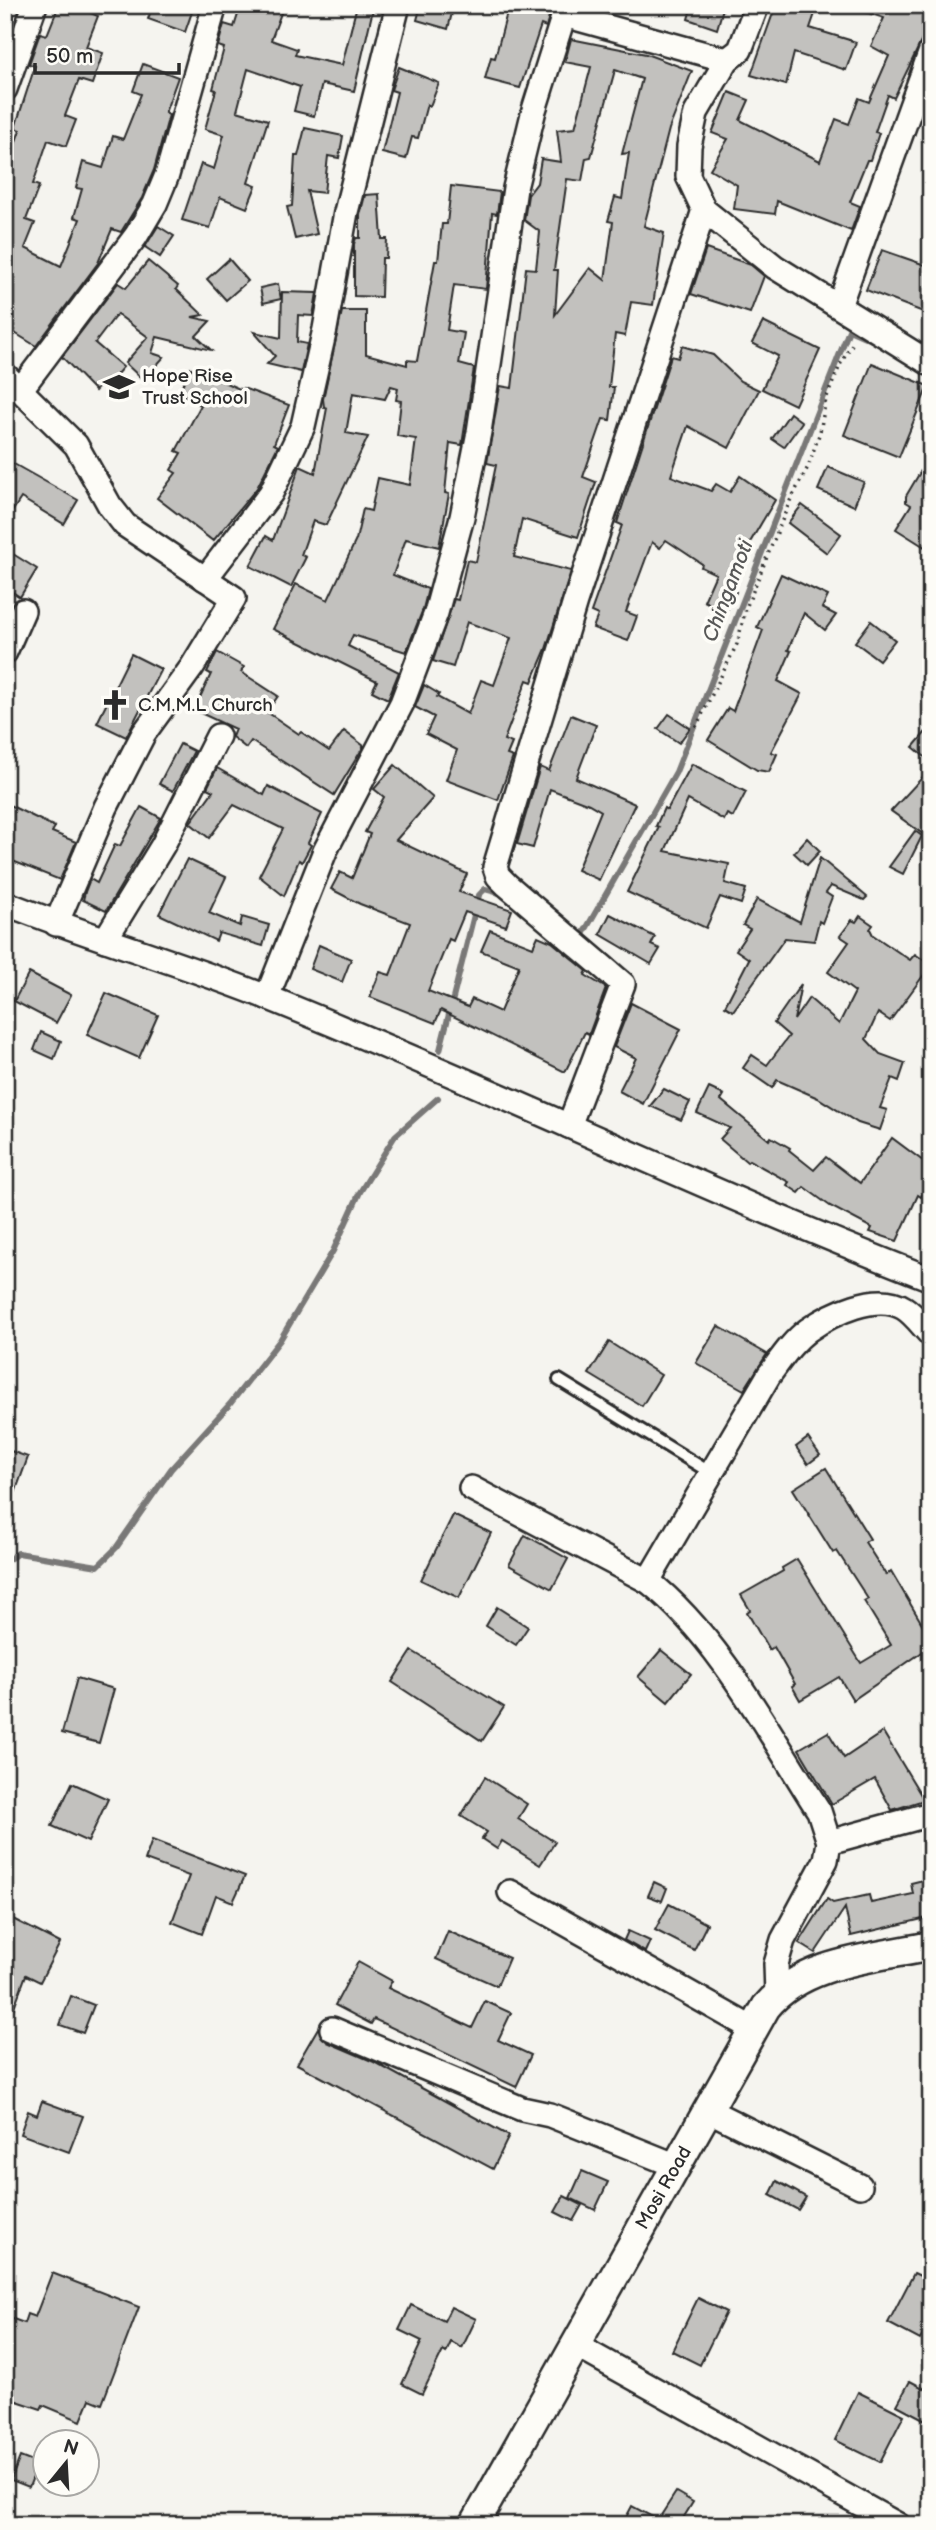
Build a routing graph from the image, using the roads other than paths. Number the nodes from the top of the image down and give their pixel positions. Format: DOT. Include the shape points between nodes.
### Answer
graph roads {
  1 [pos="35,5"];
  2 [pos="215,5"];
  3 [pos="398,5"];
  4 [pos="757,5"];
  5 [pos="566,10"];
  6 [pos="931,51"];
  7 [pos="727,60"];
  8 [pos="5,89"];
  9 [pos="704,210"];
  10 [pos="839,306"];
  11 [pos="931,364"];
  12 [pos="13,382"];
  13 [pos="205,579"];
  14 [pos="23,611"];
  15 [pos="5,652"];
  16 [pos="218,736"];
  17 [pos="5,903"];
  18 [pos="56,924"];
  19 [pos="105,940"];
  20 [pos="267,998"];
  21 [pos="569,1126"];
  22 [pos="931,1279"];
  23 [pos="931,1335"];
  24 [pos="559,1380"];
  25 [pos="711,1473"];
  26 [pos="471,1488"];
  27 [pos="648,1581"];
  28 [pos="931,1814"];
  29 [pos="830,1842"];
  30 [pos="510,1892"];
  31 [pos="931,1946"];
  32 [pos="777,1994"];
  33 [pos="332,2029"];
  34 [pos="753,2029"];
  35 [pos="708,2110"];
  36 [pos="677,2166"];
  37 [pos="860,2186"];
  38 [pos="575,2345"];
  39 [pos="474,2525"];
  40 [pos="898,2525"];
  1 -- 8 [label="street"];
  2 -- 12 [label="street" via="155,204 136,236"];
  3 -- 13 [label="street" via="346,212 303,426 271,493"];
  4 -- 7 [label="street" via="740,50"];
  5 -- 7 [label="street"];
  5 -- 20 [label="street" via="514,188 479,432 436,613 402,703 326,851"];
  6 -- 10 [label="street"];
  7 -- 9 [label="street" via="696,113 689,146 688,176"];
  9 -- 10 [label="street" via="775,267"];
  9 -- 21 [label="street" via="575,602 495,867 498,876 623,984"];
  10 -- 11 [label="street"];
  12 -- 13 [label="street" via="76,445 125,526"];
  13 -- 18 [label="street" via="232,594 233,604 145,733 106,807"];
  14 -- 15 [label="street"];
  16 -- 19 [label="street" via="163,845"];
  17 -- 18 [label="street"];
  18 -- 19 [label="street"];
  19 -- 20 [label="street"];
  20 -- 21 [label="street"];
  21 -- 22 [label="street" via="801,1229"];
  23 -- 25 [label="street" via="904,1307 882,1302 865,1304 807,1331 769,1375"];
  24 -- 25 [label="lane"];
  25 -- 27 [label="street"];
  26 -- 27 [label="street"];
  27 -- 29 [label="street" via="675,1602 708,1641 819,1811"];
  28 -- 29 [label="street"];
  29 -- 32 [label="street" via="826,1860 783,1940 776,1964"];
  30 -- 34 [label="street"];
  31 -- 32 [label="street, Mosi Road" via="815,1972"];
  32 -- 34 [label="street, Mosi Road"];
  33 -- 36 [label="street" via="522,2109 550,2115"];
  34 -- 35 [label="street, Mosi Road"];
  35 -- 36 [label="street, Mosi Road"];
  35 -- 37 [label="street"];
  36 -- 38 [label="street, Mosi Road"];
  38 -- 39 [label="street, Mosi Road"];
  38 -- 40 [label="street"];
}
